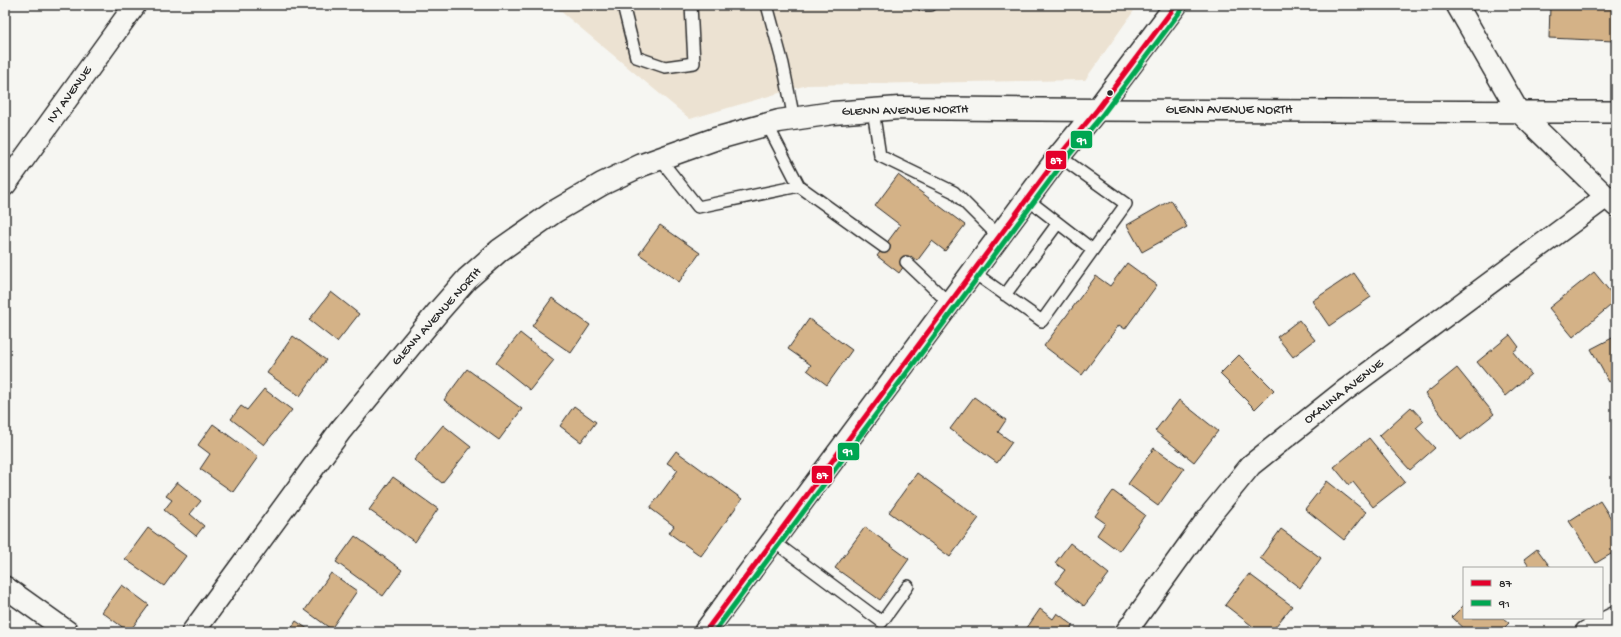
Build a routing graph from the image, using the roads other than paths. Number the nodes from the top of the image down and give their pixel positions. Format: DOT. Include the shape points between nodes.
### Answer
graph roads {
  1 [pos="135,5"];
  2 [pos="623,5"];
  3 [pos="692,5"];
  4 [pos="767,5"];
  5 [pos="923,5"];
  6 [pos="932,5"];
  7 [pos="1176,5"];
  8 [pos="1457,5"];
  9 [pos="873,110"];
  10 [pos="1097,110"];
  11 [pos="1518,111"];
  12 [pos="1616,112"];
  13 [pos="794,119"];
  14 [pos="767,124"];
  15 [pos="1059,156"];
  16 [pos="660,159"];
  17 [pos="5,185"];
  18 [pos="798,186"];
  19 [pos="1027,199"];
  20 [pos="1611,202"];
  21 [pos="1058,223"];
  22 [pos="999,237"];
  23 [pos="884,247"];
  24 [pos="1093,250"];
  25 [pos="906,262"];
  26 [pos="973,272"];
  27 [pos="1005,294"];
  28 [pos="949,303"];
  29 [pos="773,541"];
  30 [pos="908,586"];
  31 [pos="5,587"];
  32 [pos="1616,617"];
  33 [pos="68,632"];
  34 [pos="193,632"];
  35 [pos="705,632"];
  36 [pos="1126,632"];
  37 [pos="1586,632"];
  1 -- 17 [label="street, IVY AVENUE"];
  2 -- 3 [label="lane" via="636,57 665,67 694,63"];
  4 -- 13 [label="lane"];
  5 -- 6 [label="lane"];
  7 -- 10 [label="street"];
  8 -- 11 [label="street"];
  9 -- 10 [label="street, GLENN AVENUE NORTH"];
  9 -- 13 [label="street, GLENN AVENUE NORTH" via="833,112"];
  9 -- 22 [label="lane" via="880,156 954,192"];
  10 -- 11 [label="street, GLENN AVENUE NORTH"];
  10 -- 15 [label="street"];
  11 -- 12 [label="street, GLENN AVENUE NORTH"];
  11 -- 20 [label="street"];
  13 -- 14 [label="street, GLENN AVENUE NORTH"];
  14 -- 16 [label="street, GLENN AVENUE NORTH"];
  14 -- 18 [label="lane"];
  15 -- 19 [label="street"];
  15 -- 24 [label="lane" via="1126,204"];
  16 -- 18 [label="lane" via="698,207"];
  16 -- 34 [label="street, GLENN AVENUE NORTH" via="602,184 554,212 500,250 467,279 340,431"];
  18 -- 23 [label="lane"];
  19 -- 21 [label="lane"];
  19 -- 22 [label="street"];
  20 -- 36 [label="street, OKALINA AVENUE" via="1344,391 1252,465 1207,519"];
  21 -- 24 [label="lane"];
  21 -- 27 [label="lane"];
  22 -- 26 [label="street"];
  24 -- 27 [label="lane" via="1042,321"];
  25 -- 28 [label="lane"];
  26 -- 27 [label="lane"];
  26 -- 28 [label="street"];
  28 -- 29 [label="street"];
  29 -- 30 [label="lane" via="882,622"];
  29 -- 35 [label="street"];
  31 -- 33 [label="street"];
  32 -- 37 [label="street"];
}
